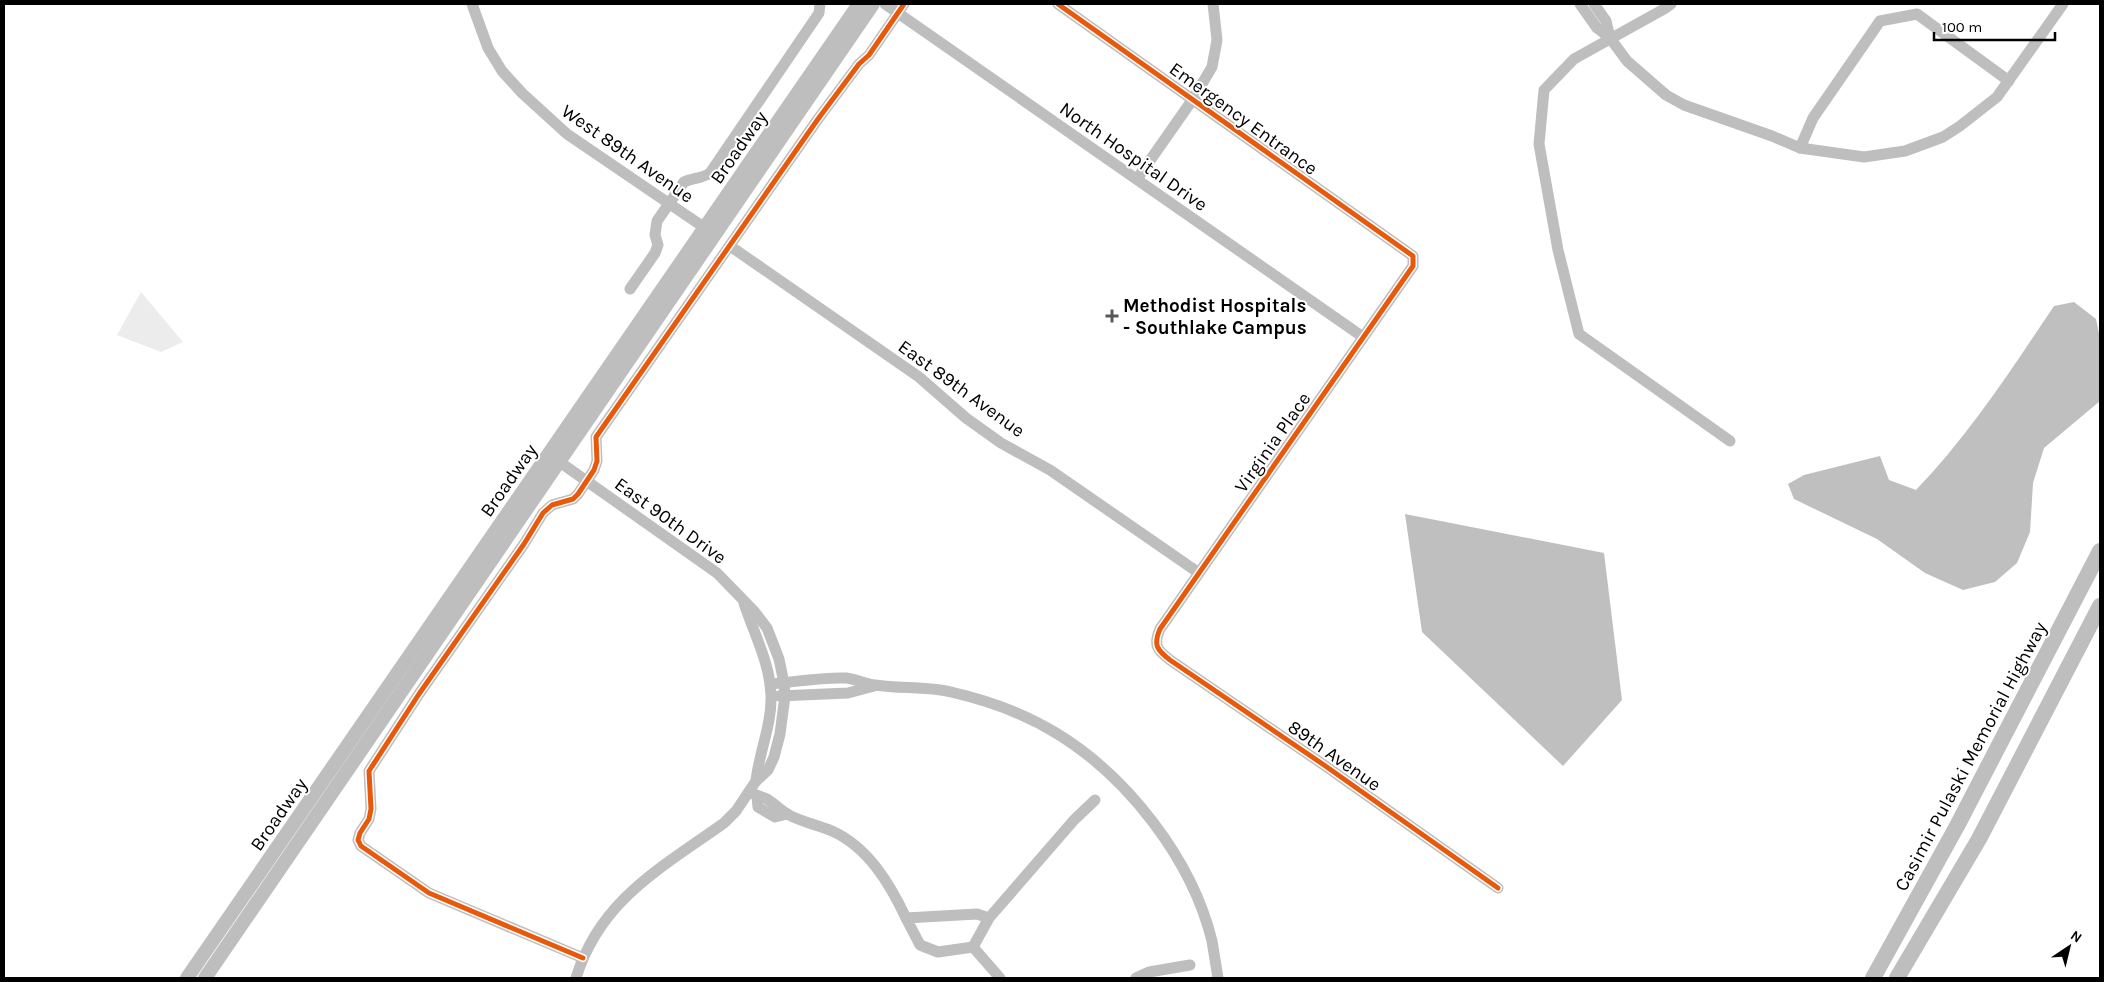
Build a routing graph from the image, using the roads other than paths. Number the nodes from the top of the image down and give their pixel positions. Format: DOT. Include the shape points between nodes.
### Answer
graph roads {
  1 [pos="472,4"];
  2 [pos="820,4"];
  3 [pos="859,4"];
  4 [pos="873,4"];
  5 [pos="886,4"];
  6 [pos="1058,4"];
  7 [pos="1213,4"];
  8 [pos="1580,4"];
  9 [pos="1594,4"];
  10 [pos="1671,4"];
  11 [pos="2063,4"];
  12 [pos="901,8"];
  13 [pos="1610,38"];
  14 [pos="2009,81"];
  15 [pos="1193,99"];
  16 [pos="1800,148"];
  17 [pos="1137,179"];
  18 [pos="669,204"];
  19 [pos="705,228"];
  20 [pos="730,246"];
  21 [pos="1413,256"];
  22 [pos="630,289"];
  23 [pos="1363,337"];
  24 [pos="1730,441"];
  25 [pos="554,458"];
  26 [pos="587,481"];
  27 [pos="2100,551"];
  28 [pos="1199,573"];
  29 [pos="744,602"];
  30 [pos="2100,606"];
  31 [pos="1156,646"];
  32 [pos="784,683"];
  33 [pos="770,684"];
  34 [pos="876,686"];
  35 [pos="771,696"];
  36 [pos="785,696"];
  37 [pos="756,781"];
  38 [pos="753,795"];
  39 [pos="1095,800"];
  40 [pos="1498,888"];
  41 [pos="906,918"];
  42 [pos="989,918"];
  43 [pos="973,947"];
  44 [pos="583,958"];
  45 [pos="1190,965"];
  46 [pos="187,978"];
  47 [pos="205,978"];
  48 [pos="576,978"];
  49 [pos="1000,978"];
  50 [pos="1136,978"];
  51 [pos="1218,978"];
  52 [pos="1873,978"];
  53 [pos="1897,978"];
  1 -- 18 [label="street, West 89th Avenue" via="488,48 502,71 522,93 567,134"];
  2 -- 18 [label="street" via="819,13 710,173 684,182"];
  3 -- 19 [label="main road, Broadway"];
  4 -- 25 [label="main road, Broadway"];
  5 -- 12 [label="street, North Hospital Drive"];
  6 -- 15 [label="street, Emergency Entrance"];
  7 -- 15 [label="street" via="1216,53 1206,79"];
  8 -- 13 [label="street" via="1597,28"];
  9 -- 13 [label="street" via="1606,21"];
  10 -- 13 [label="street"];
  11 -- 14 [label="street"];
  12 -- 17 [label="street, North Hospital Drive"];
  12 -- 20 [label="street" via="869,55 818,119"];
  13 -- 16 [label="street" via="1627,61 1666,95 1699,111"];
  13 -- 24 [label="street" via="1574,59 1544,90 1539,144 1558,250 1579,334"];
  14 -- 16 [label="street" via="1997,97 1960,126 1943,137 1905,151 1864,157"];
  14 -- 16 [label="street" via="1916,14 1880,21 1813,118"];
  15 -- 17 [label="street"];
  15 -- 21 [label="street, Emergency Entrance"];
  17 -- 23 [label="street, North Hospital Drive"];
  18 -- 19 [label="street, West 89th Avenue"];
  18 -- 22 [label="street" via="657,221 655,253"];
  19 -- 25 [label="main road, Broadway"];
  20 -- 26 [label="street" via="596,438 596,461"];
  20 -- 28 [label="street, East 89th Avenue" via="919,377 994,438 1050,470"];
  21 -- 23 [label="street, Virginia Place" via="1413,266"];
  23 -- 28 [label="street, Virginia Place"];
  25 -- 26 [label="street, East 90th Drive"];
  25 -- 46 [label="main road, Broadway"];
  25 -- 47 [label="main road, Broadway"];
  26 -- 29 [label="street, East 90th Drive" via="716,573"];
  26 -- 44 [label="street" via="573,499 560,501 543,513 368,771 371,809 358,840 361,846 429,893"];
  27 -- 52 [label="highway, Casimir Pulaski Memorial Highway" via="1957,826"];
  28 -- 31 [label="street, Virginia Place" via="1160,629"];
  29 -- 32 [label="street, East 90th Drive" via="767,628"];
  29 -- 33 [label="street, East 90th Drive" via="768,669"];
  30 -- 53 [label="highway" via="1979,839"];
  31 -- 40 [label="street, 89th Avenue" via="1170,660"];
  32 -- 33 [label="street"];
  32 -- 34 [label="street" via="847,678"];
  32 -- 36 [label="street, East 90th Drive"];
  33 -- 35 [label="street, East 90th Drive"];
  34 -- 36 [label="street" via="848,693"];
  34 -- 51 [label="street" via="924,688 977,699 1056,732 1092,758 1149,817 1180,862 1211,940"];
  35 -- 36 [label="street"];
  35 -- 37 [label="street, East 90th Drive" via="768,730"];
  36 -- 37 [label="street, East 90th Drive" via="774,757 768,770"];
  37 -- 38 [label="street"];
  38 -- 41 [label="street" via="764,798 787,814 834,832 858,848 881,873"];
  38 -- 44 [label="street" via="724,823 627,895 592,938"];
  39 -- 42 [label="street"];
  41 -- 42 [label="street" via="977,914"];
  41 -- 43 [label="street" via="920,945 938,952"];
  42 -- 43 [label="street"];
  43 -- 49 [label="street"];
  44 -- 48 [label="street"];
  45 -- 50 [label="street" via="1149,972"];
}
